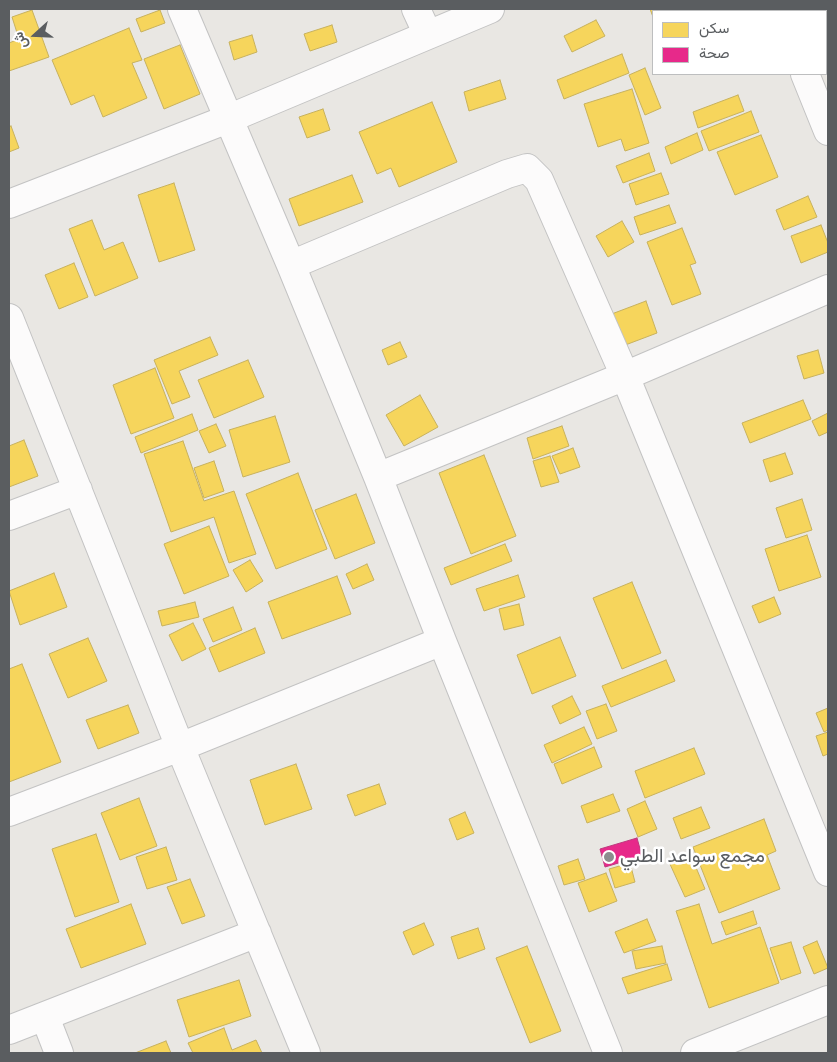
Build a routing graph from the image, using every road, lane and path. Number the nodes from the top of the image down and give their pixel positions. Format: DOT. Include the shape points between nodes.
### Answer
graph roads {
  1 [pos="182,9"];
  2 [pos="416,9"];
  3 [pos="490,9"];
  4 [pos="428,35"];
  5 [pos="805,75"];
  6 [pos="228,119"];
  7 [pos="828,131"];
  8 [pos="9,204"];
  9 [pos="291,265"];
  10 [pos="828,289"];
  11 [pos="9,318"];
  12 [pos="625,376"];
  13 [pos="378,477"];
  14 [pos="78,490"];
  15 [pos="9,516"];
  16 [pos="442,641"];
  17 [pos="180,748"];
  18 [pos="9,812"];
  19 [pos="828,872"];
  20 [pos="257,933"];
  21 [pos="828,1000"];
  22 [pos="45,1017"];
  23 [pos="9,1030"];
  24 [pos="59,1053"];
  25 [pos="306,1053"];
  26 [pos="608,1053"];
  27 [pos="695,1053"];
  1 -- 6 [label="street"];
  2 -- 4 [label="street"];
  3 -- 4 [label="street"];
  4 -- 6 [label="street"];
  5 -- 7 [label="street"];
  6 -- 8 [label="street"];
  6 -- 9 [label="street"];
  9 -- 12 [label="street" via="527,168 538,180"];
  9 -- 13 [label="street"];
  10 -- 12 [label="street"];
  11 -- 14 [label="street"];
  12 -- 13 [label="street"];
  12 -- 19 [label="street"];
  13 -- 16 [label="street"];
  14 -- 15 [label="street"];
  14 -- 17 [label="street"];
  16 -- 17 [label="street"];
  16 -- 26 [label="street"];
  17 -- 18 [label="street"];
  17 -- 20 [label="street"];
  20 -- 22 [label="street"];
  20 -- 25 [label="street"];
  21 -- 27 [label="street"];
  22 -- 23 [label="street"];
  22 -- 24 [label="street"];
}
